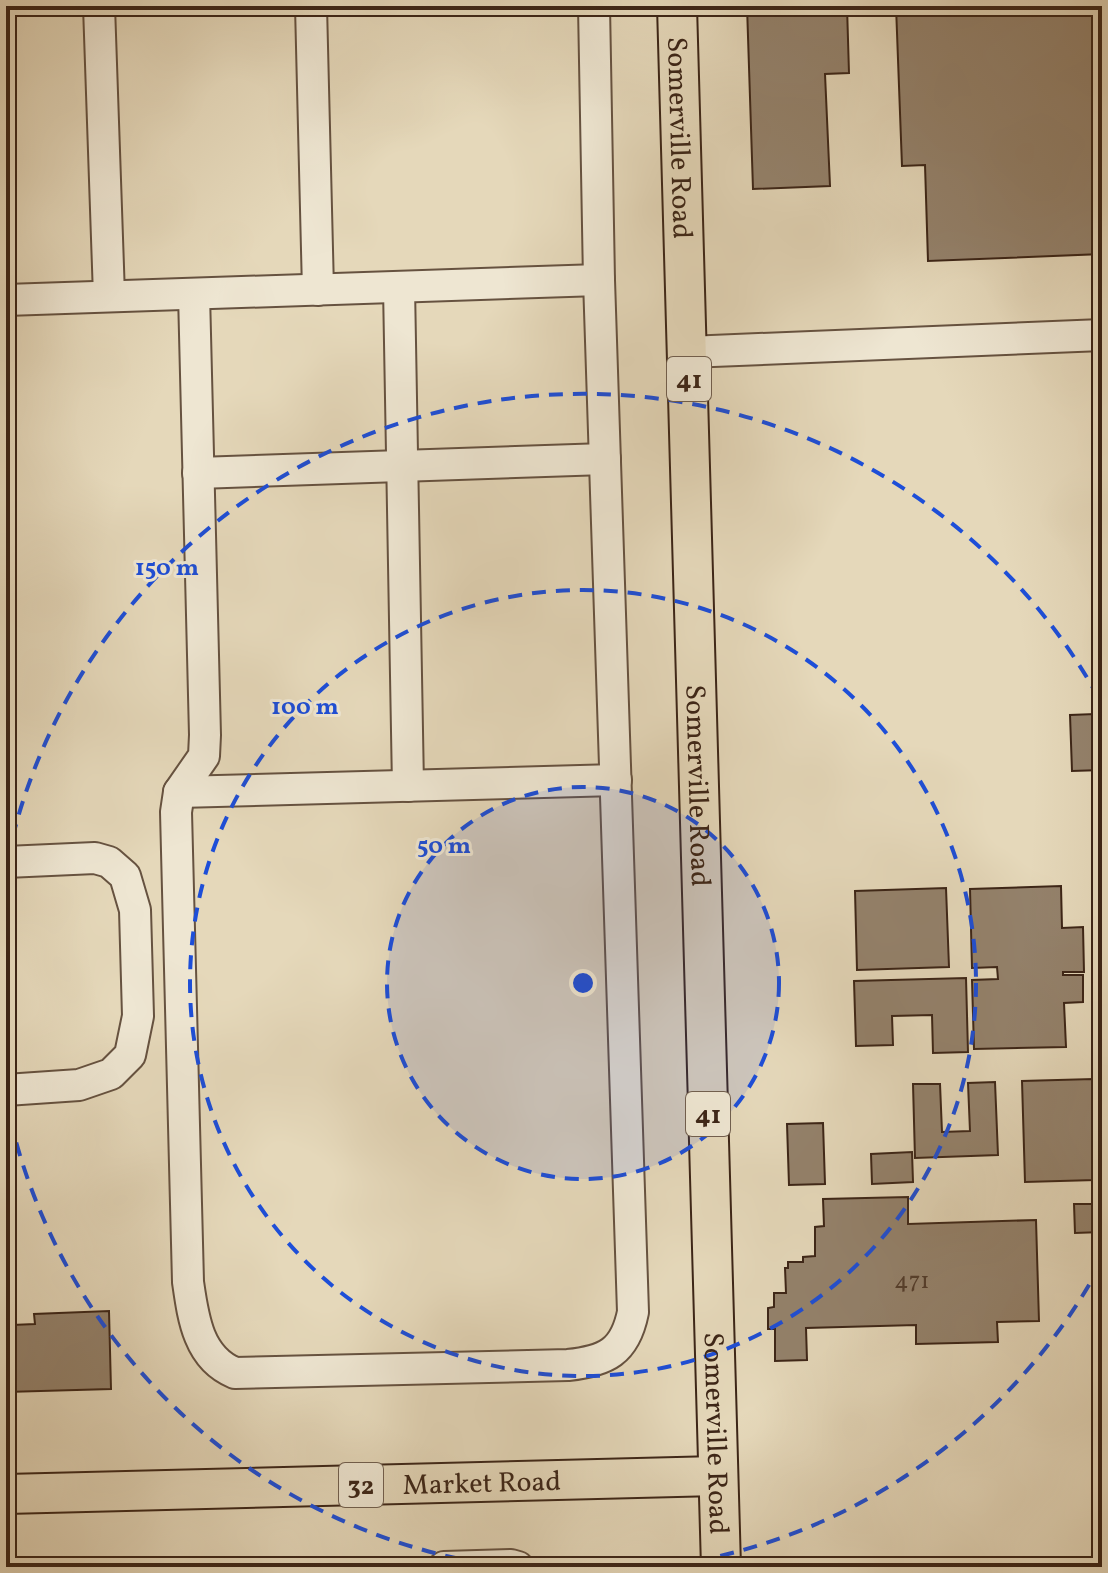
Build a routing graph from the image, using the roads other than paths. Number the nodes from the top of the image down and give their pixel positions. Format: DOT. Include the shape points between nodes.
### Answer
graph roads {
  1 [pos="99,6"];
  2 [pos="311,6"];
  3 [pos="594,6"];
  4 [pos="677,6"];
  5 [pos="599,280"];
  6 [pos="399,287"];
  7 [pos="318,290"];
  8 [pos="194,294"];
  9 [pos="109,296"];
  10 [pos="6,300"];
  11 [pos="1102,335"];
  12 [pos="688,352"];
  13 [pos="605,459"];
  14 [pos="402,466"];
  15 [pos="198,473"];
  16 [pos="616,780"];
  17 [pos="408,786"];
  18 [pos="179,792"];
  19 [pos="6,862"];
  20 [pos="6,1090"];
  21 [pos="717,1476"];
  22 [pos="6,1494"];
  23 [pos="444,1567"];
  24 [pos="518,1567"];
  25 [pos="721,1567"];
  1 -- 9 [label="street"];
  2 -- 7 [label="street"];
  3 -- 5 [label="street"];
  4 -- 12 [label="main road, Somerville Road / 41"];
  5 -- 6 [label="street"];
  5 -- 13 [label="street"];
  6 -- 7 [label="street"];
  6 -- 14 [label="street"];
  7 -- 8 [label="street"];
  8 -- 9 [label="street"];
  8 -- 15 [label="street"];
  9 -- 10 [label="street"];
  11 -- 12 [label="street"];
  12 -- 21 [label="main road, Somerville Road / 41"];
  13 -- 14 [label="street"];
  13 -- 16 [label="street"];
  14 -- 15 [label="street"];
  14 -- 17 [label="street"];
  15 -- 18 [label="street" via="204,756"];
  16 -- 17 [label="street"];
  16 -- 18 [label="street" via="633,1312 629,1332 608,1355 583,1363 445,1368 235,1373 216,1361 202,1341 188,1282"];
  17 -- 18 [label="street"];
  19 -- 20 [label="street" via="95,858 125,876 135,910 138,1016 130,1055 111,1074 79,1085"];
  21 -- 22 [label="main road, Market Road / 32"];
  21 -- 25 [label="main road, Somerville Road"];
  23 -- 24 [label="street"];
}
